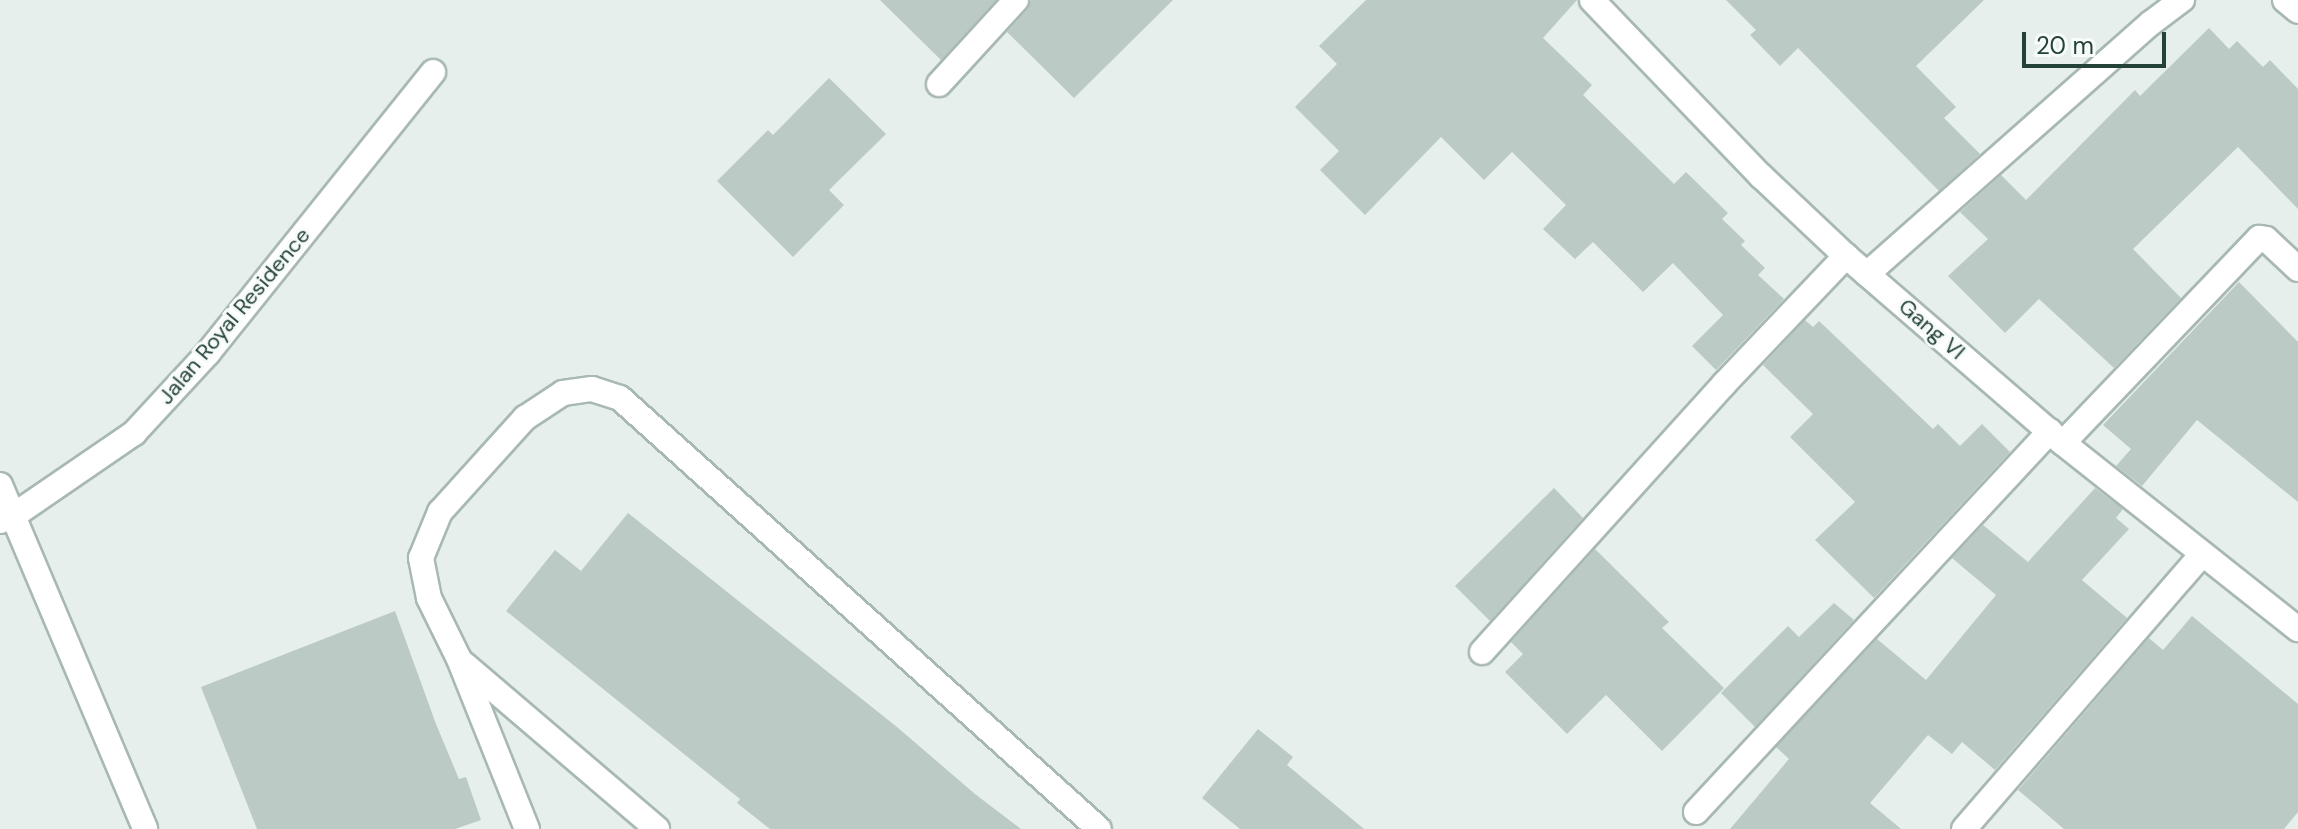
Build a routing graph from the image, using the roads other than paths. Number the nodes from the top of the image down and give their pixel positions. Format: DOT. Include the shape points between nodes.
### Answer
graph roads {
  1 [pos="1016,0"];
  2 [pos="1592,0"];
  3 [pos="2182,0"];
  4 [pos="2285,0"];
  5 [pos="2298,11"];
  6 [pos="433,72"];
  7 [pos="939,84"];
  8 [pos="1846,256"];
  9 [pos="2298,269"];
  10 [pos="1867,274"];
  11 [pos="2056,437"];
  12 [pos="0,485"];
  13 [pos="6,518"];
  14 [pos="2202,554"];
  15 [pos="2298,629"];
  16 [pos="1482,652"];
  17 [pos="459,659"];
  18 [pos="1696,812"];
  19 [pos="145,829"];
  20 [pos="527,829"];
  21 [pos="657,829"];
  22 [pos="1099,829"];
  23 [pos="1964,829"];
  1 -- 7 [label="street"];
  2 -- 8 [label="street, Gang VI"];
  3 -- 10 [label="street"];
  4 -- 5 [label="street"];
  6 -- 13 [label="street, Jalan Royal Residence" via="208,353 134,433"];
  8 -- 10 [label="street, Gang VI"];
  8 -- 16 [label="street"];
  9 -- 11 [label="street" via="2259,238"];
  10 -- 11 [label="street, Gang VI"];
  11 -- 14 [label="street, Gang VI"];
  11 -- 18 [label="street"];
  12 -- 13 [label="street"];
  13 -- 19 [label="street"];
  14 -- 15 [label="street, Gang VI"];
  14 -- 23 [label="street"];
  17 -- 20 [label="street"];
  17 -- 21 [label="street"];
  17 -- 22 [label="street" via="429,598 421,558 440,512 525,418 563,393 592,389 620,398"];
}
